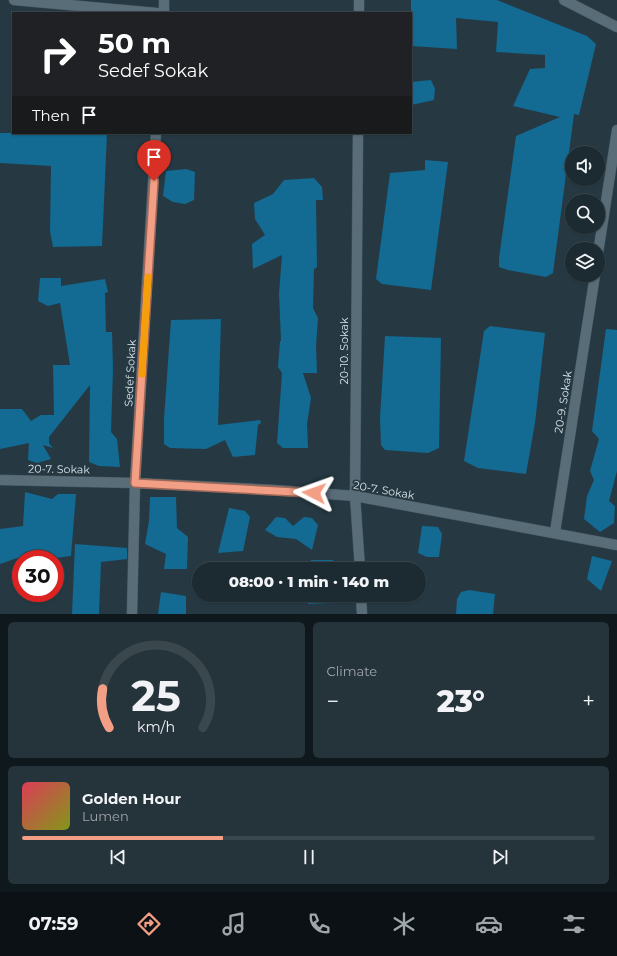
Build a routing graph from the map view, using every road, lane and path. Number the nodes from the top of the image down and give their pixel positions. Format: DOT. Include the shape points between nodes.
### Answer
graph roads {
  1 [pos="14,0"];
  2 [pos="164,0"];
  3 [pos="359,0"];
  4 [pos="564,0"];
  5 [pos="146,12"];
  6 [pos="164,12"];
  7 [pos="359,12"];
  8 [pos="617,27"];
  9 [pos="617,130"];
  10 [pos="156,134"];
  11 [pos="358,134"];
  12 [pos="600,242"];
  13 [pos="594,282"];
  14 [pos="0,480"];
  15 [pos="135,483"];
  16 [pos="355,496"];
  17 [pos="555,532"];
  18 [pos="617,545"];
  19 [pos="360,562"];
  20 [pos="361,602"];
  21 [pos="132,614"];
  22 [pos="362,614"];
  1 -- 5 [label="street"];
  2 -- 6 [label="street"];
  3 -- 7 [label="street"];
  4 -- 8 [label="street"];
  9 -- 12 [label="street"];
  10 -- 15 [label="street, Sedef Sokak"];
  11 -- 16 [label="street, 20-10. Sokak"];
  13 -- 17 [label="street, 20-9. Sokak"];
  14 -- 15 [label="street, 20-7. Sokak"];
  15 -- 16 [label="street, 20-7. Sokak"];
  15 -- 21 [label="street, Sedef Sokak"];
  16 -- 17 [label="street, 20-7. Sokak"];
  16 -- 19 [label="street, 20-10. Sokak"];
  17 -- 18 [label="street, 20-7. Sokak"];
  20 -- 22 [label="street"];
}
